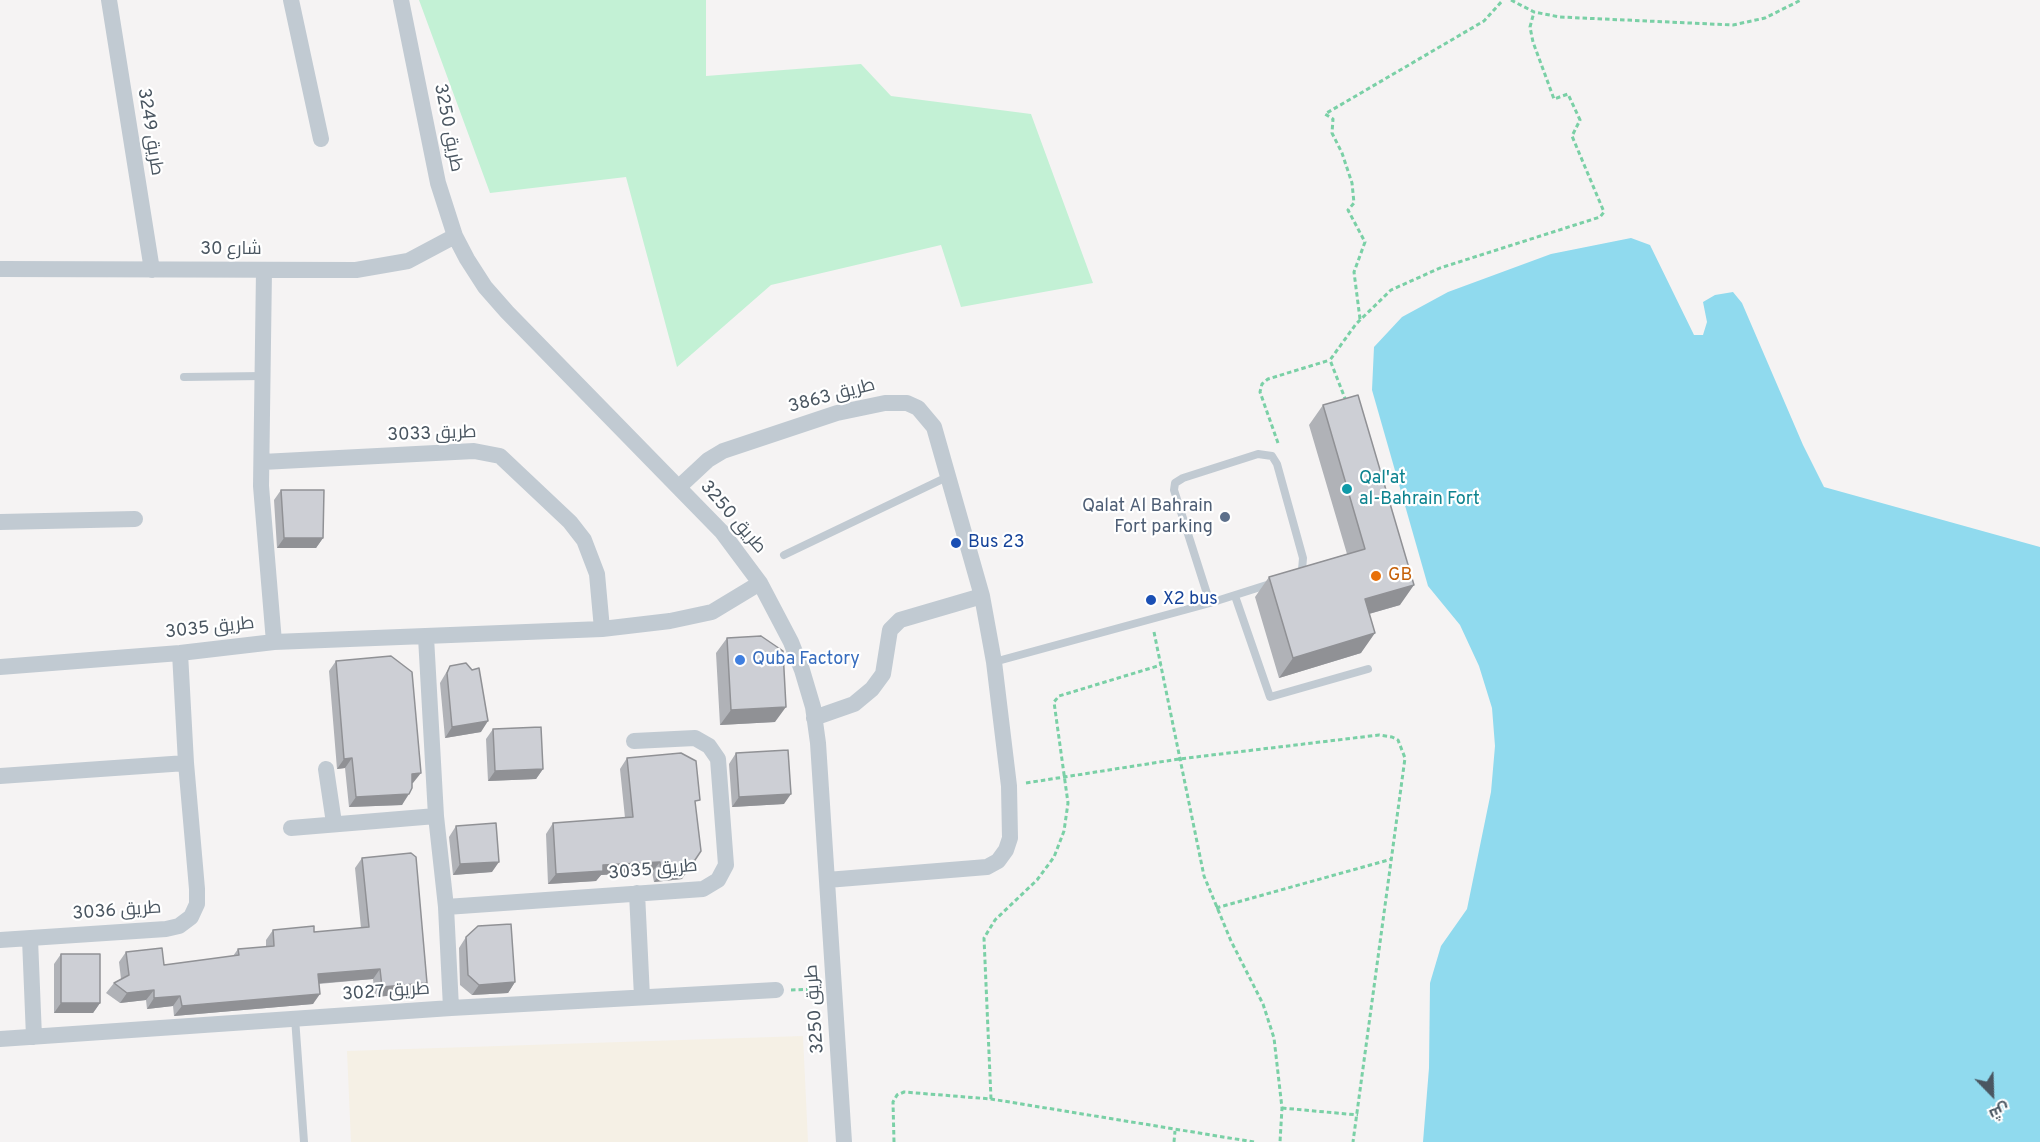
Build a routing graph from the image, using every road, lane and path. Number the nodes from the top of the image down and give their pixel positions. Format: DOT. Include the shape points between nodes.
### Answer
graph roads {
  1 [pos="109,0"];
  2 [pos="291,0"];
  3 [pos="401,0"];
  4 [pos="1503,0"];
  5 [pos="1511,0"];
  6 [pos="1801,0"];
  7 [pos="1534,12"];
  8 [pos="321,139"];
  9 [pos="455,236"];
  10 [pos="0,270"];
  11 [pos="152,270"];
  12 [pos="264,270"];
  13 [pos="1360,320"];
  14 [pos="1330,360"];
  15 [pos="263,376"];
  16 [pos="184,377"];
  17 [pos="1348,404"];
  18 [pos="1275,460"];
  19 [pos="262,462"];
  20 [pos="947,477"];
  21 [pos="679,487"];
  22 [pos="135,519"];
  23 [pos="0,522"];
  24 [pos="784,555"];
  25 [pos="1292,577"];
  26 [pos="1282,581"];
  27 [pos="760,583"];
  28 [pos="982,596"];
  29 [pos="1235,596"];
  30 [pos="1210,603"];
  31 [pos="1151,618"];
  32 [pos="602,628"];
  33 [pos="426,637"];
  34 [pos="274,642"];
  35 [pos="180,653"];
  36 [pos="994,662"];
  37 [pos="1161,665"];
  38 [pos="0,667"];
  39 [pos="1368,669"];
  40 [pos="814,718"];
  41 [pos="634,741"];
  42 [pos="1179,759"];
  43 [pos="186,763"];
  44 [pos="326,769"];
  45 [pos="0,776"];
  46 [pos="1064,778"];
  47 [pos="1009,786"];
  48 [pos="436,816"];
  49 [pos="334,823"];
  50 [pos="291,828"];
  51 [pos="1392,860"];
  52 [pos="827,880"];
  53 [pos="637,893"];
  54 [pos="446,907"];
  55 [pos="1216,908"];
  56 [pos="30,939"];
  57 [pos="0,940"];
  58 [pos="834,988"];
  59 [pos="776,990"];
  60 [pos="642,997"];
  61 [pos="452,1008"];
  62 [pos="295,1018"];
  63 [pos="34,1037"];
  64 [pos="0,1040"];
  65 [pos="991,1099"];
  66 [pos="1282,1108"];
  67 [pos="1358,1115"];
  68 [pos="1175,1131"];
  69 [pos="304,1142"];
  70 [pos="844,1142"];
  71 [pos="894,1142"];
  72 [pos="1174,1142"];
  73 [pos="1254,1142"];
  74 [pos="1280,1142"];
  75 [pos="1353,1142"];
  1 -- 11 [label="street, طريق 3249"];
  2 -- 8 [label="street"];
  3 -- 9 [label="street, طريق 3250" via="438,183"];
  4 -- 13 [label="path" via="1484,21 1325,114 1333,119 1332,133 1352,183 1354,203 1348,210 1365,242 1354,272"];
  5 -- 7 [label="path"];
  6 -- 7 [label="path" via="1765,18 1733,25 1560,17"];
  7 -- 13 [label="path" via="1530,27 1533,42 1554,99 1568,94 1580,120 1572,136 1604,212 1600,217 1415,278 1391,290"];
  9 -- 12 [label="street, شارع 30" via="424,254 382,267"];
  9 -- 21 [label="street, طريق 3250" via="485,287 507,312"];
  10 -- 11 [label="street, شارع 30"];
  11 -- 12 [label="street, شارع 30"];
  12 -- 15 [label="street"];
  13 -- 14 [label="path"];
  14 -- 17 [label="path"];
  14 -- 18 [label="path" via="1262,384 1260,392 1278,441"];
  15 -- 16 [label="lane"];
  15 -- 19 [label="street"];
  18 -- 25 [label="lane" via="1304,558 1302,570"];
  18 -- 30 [label="lane" via="1268,454 1258,454 1175,483"];
  19 -- 32 [label="street, طريق 3033" via="474,451 500,456 584,540 597,574"];
  19 -- 34 [label="street"];
  20 -- 21 [label="street, طريق 3863" via="934,427 927,416 907,403 895,401 837,413 743,443 708,460"];
  20 -- 24 [label="lane"];
  20 -- 28 [label="street, طريق 3863"];
  21 -- 27 [label="street, طريق 3250" via="722,532"];
  22 -- 23 [label="street"];
  26 -- 29 [label="lane"];
  27 -- 32 [label="street, طريق 3035" via="731,603 695,617"];
  27 -- 40 [label="street, طريق 3250" via="802,670"];
  28 -- 36 [label="street, طريق 3863"];
  28 -- 40 [label="street" via="900,620 890,630 884,674 872,688 854,704"];
  29 -- 30 [label="lane"];
  29 -- 39 [label="lane" via="1269,696"];
  30 -- 31 [label="lane"];
  31 -- 36 [label="lane"];
  31 -- 37 [label="path"];
  32 -- 33 [label="street, طريق 3035"];
  33 -- 34 [label="street, طريق 3035"];
  33 -- 48 [label="street"];
  34 -- 35 [label="street, طريق 3035"];
  35 -- 38 [label="street, طريق 3035"];
  35 -- 43 [label="street, طريق 3036"];
  36 -- 47 [label="street, طريق 3863"];
  37 -- 42 [label="path"];
  37 -- 46 [label="path" via="1059,696 1053,706"];
  40 -- 52 [label="street, طريق 3250"];
  41 -- 53 [label="street, طريق 3035" via="695,738 709,746 718,759 726,865 718,880 703,889"];
  42 -- 46 [label="path"];
  42 -- 51 [label="path" via="1379,735 1392,737 1402,746 1405,758"];
  42 -- 55 [label="path" via="1204,876"];
  43 -- 45 [label="street"];
  43 -- 56 [label="street, طريق 3036" via="197,889 197,904 191,917 166,929"];
  44 -- 49 [label="street"];
  46 -- 47 [label="path"];
  46 -- 65 [label="path" via="1067,812 1054,857 1037,880 988,928 984,938"];
  47 -- 52 [label="street, طريق 3863" via="1010,838 998,861 987,867"];
  48 -- 49 [label="street"];
  48 -- 54 [label="street"];
  49 -- 50 [label="street"];
  51 -- 55 [label="path"];
  51 -- 67 [label="path"];
  52 -- 58 [label="street, طريق 3250"];
  53 -- 54 [label="street, طريق 3035"];
  53 -- 60 [label="street"];
  54 -- 61 [label="street"];
  55 -- 66 [label="path" via="1263,1004 1276,1049"];
  56 -- 57 [label="street, طريق 3036"];
  56 -- 63 [label="street"];
  58 -- 59 [label="path"];
  58 -- 70 [label="street, طريق 3250"];
  59 -- 60 [label="street, طريق 3027"];
  60 -- 61 [label="street, طريق 3027"];
  61 -- 62 [label="street, طريق 3027"];
  62 -- 63 [label="street, طريق 3027"];
  62 -- 69 [label="lane"];
  63 -- 64 [label="street, طريق 3027"];
  65 -- 68 [label="path"];
  65 -- 71 [label="path" via="904,1092 897,1095 893,1102"];
  66 -- 67 [label="path"];
  66 -- 74 [label="path"];
  67 -- 75 [label="path"];
  68 -- 72 [label="path"];
  68 -- 73 [label="path"];
}
